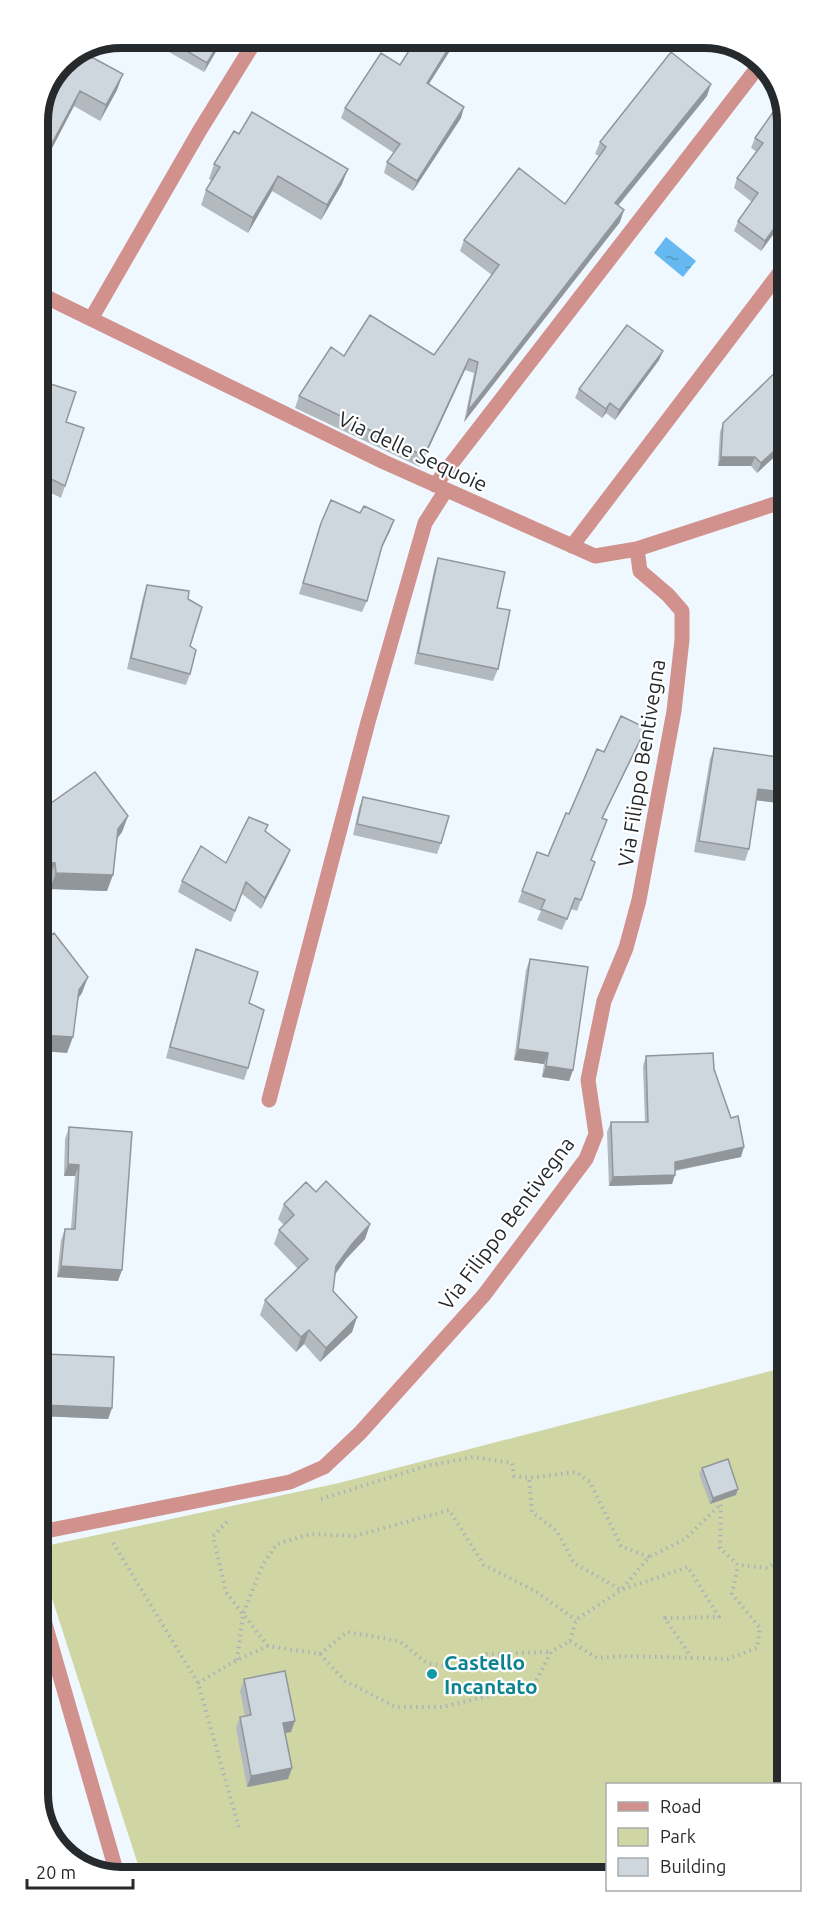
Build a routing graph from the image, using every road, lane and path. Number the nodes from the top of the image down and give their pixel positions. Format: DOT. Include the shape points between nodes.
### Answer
graph roads {
  1 [pos="251,48"];
  2 [pos="756,70"];
  3 [pos="777,276"];
  4 [pos="48,298"];
  5 [pos="91,319"];
  6 [pos="441,487"];
  7 [pos="777,503"];
  8 [pos="572,546"];
  9 [pos="637,549"];
  10 [pos="269,1100"];
  11 [pos="529,1478"];
  12 [pos="309,1501"];
  13 [pos="229,1519"];
  14 [pos="99,1521"];
  15 [pos="48,1531"];
  16 [pos="650,1557"];
  17 [pos="777,1561"];
  18 [pos="738,1565"];
  19 [pos="621,1590"];
  20 [pos="243,1614"];
  21 [pos="576,1620"];
  22 [pos="48,1634"];
  23 [pos="570,1641"];
  24 [pos="268,1646"];
  25 [pos="551,1652"];
  26 [pos="320,1654"];
  27 [pos="691,1657"];
  28 [pos="237,1660"];
  29 [pos="198,1683"];
  30 [pos="239,1828"];
  31 [pos="115,1867"];
  1 -- 5 [label="street"];
  2 -- 6 [label="street"];
  3 -- 8 [label="street"];
  4 -- 5 [label="street, Via delle Sequoie"];
  5 -- 6 [label="street, Via delle Sequoie"];
  6 -- 8 [label="street, Via delle Sequoie"];
  6 -- 10 [label="street" via="425,522 371,711"];
  7 -- 9 [label="street, Via delle Sequoie"];
  8 -- 9 [label="street, Via delle Sequoie" via="595,556"];
  9 -- 14 [label="street, Via Filippo Bentivegna" via="640,571 682,611 682,640 674,711 639,900 626,948 604,1001 588,1080 596,1134 586,1159 484,1295 360,1433 324,1467 290,1482"];
  11 -- 12 [label="path" via="513,1476 512,1463 474,1457 426,1466"];
  11 -- 16 [label="path" via="576,1472 590,1482 621,1546"];
  11 -- 19 [label="path" via="532,1512 557,1531 573,1563"];
  13 -- 20 [label="path" via="213,1536 226,1592"];
  14 -- 15 [label="street, Via Filippo Bentivegna"];
  14 -- 29 [label="path"];
  16 -- 18 [label="path" via="685,1539 721,1504 720,1548"];
  16 -- 19 [label="path"];
  17 -- 18 [label="path" via="768,1568"];
  18 -- 27 [label="path" via="732,1594 760,1628 757,1648 728,1659"];
  19 -- 21 [label="path"];
  19 -- 27 [label="path" via="688,1567 719,1617 665,1618"];
  20 -- 21 [label="path" via="263,1564 277,1544 310,1534 355,1536 449,1510 484,1565 536,1591"];
  20 -- 24 [label="path"];
  20 -- 28 [label="path"];
  21 -- 23 [label="path"];
  22 -- 31 [label="street"];
  23 -- 25 [label="path"];
  23 -- 27 [label="path" via="597,1658"];
  24 -- 26 [label="path"];
  24 -- 28 [label="path"];
  25 -- 26 [label="path" via="487,1653 458,1668 427,1663 399,1641 347,1632"];
  25 -- 26 [label="path" via="534,1685 442,1707 396,1707 345,1681"];
  28 -- 29 [label="path"];
  29 -- 30 [label="path"];
}
